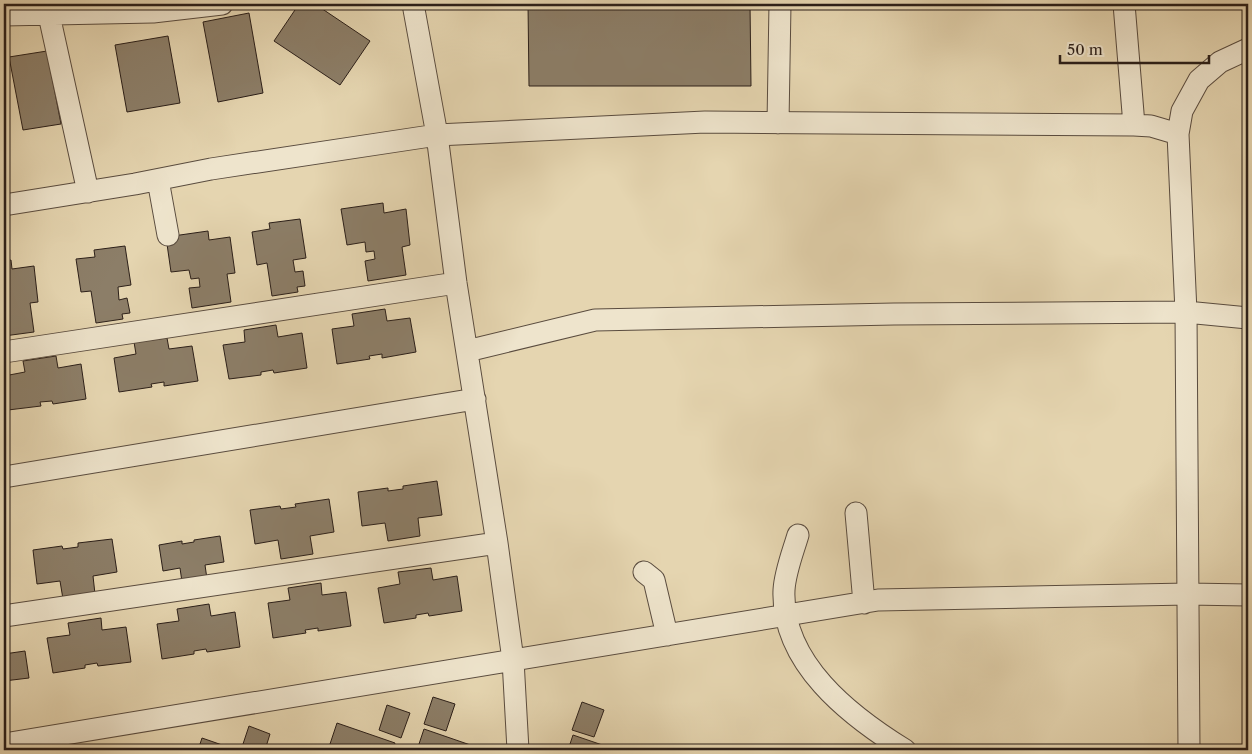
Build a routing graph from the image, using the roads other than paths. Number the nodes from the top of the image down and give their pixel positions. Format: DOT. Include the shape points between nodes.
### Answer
graph roads {
  1 [pos="222,4"];
  2 [pos="413,4"];
  3 [pos="780,4"];
  4 [pos="1124,4"];
  5 [pos="4,14"];
  6 [pos="49,14"];
  7 [pos="1248,49"];
  8 [pos="778,123"];
  9 [pos="1134,125"];
  10 [pos="1178,134"];
  11 [pos="436,135"];
  12 [pos="158,180"];
  13 [pos="88,192"];
  14 [pos="4,205"];
  15 [pos="168,235"];
  16 [pos="456,283"];
  17 [pos="1186,312"];
  18 [pos="1248,318"];
  19 [pos="467,351"];
  20 [pos="4,352"];
  21 [pos="474,399"];
  22 [pos="4,477"];
  23 [pos="856,513"];
  24 [pos="798,535"];
  25 [pos="497,543"];
  26 [pos="644,572"];
  27 [pos="1188,594"];
  28 [pos="1248,594"];
  29 [pos="864,603"];
  30 [pos="786,615"];
  31 [pos="4,616"];
  32 [pos="667,635"];
  33 [pos="513,660"];
  34 [pos="4,744"];
  35 [pos="518,750"];
  36 [pos="905,750"];
  37 [pos="1189,750"];
  1 -- 6 [label="street" via="153,12"];
  2 -- 11 [label="street"];
  3 -- 8 [label="street"];
  4 -- 9 [label="street"];
  5 -- 6 [label="street"];
  6 -- 13 [label="street"];
  7 -- 10 [label="street" via="1220,62 1199,80 1182,111"];
  8 -- 9 [label="street"];
  8 -- 11 [label="street" via="705,122"];
  9 -- 10 [label="street"];
  10 -- 17 [label="street"];
  11 -- 12 [label="street" via="210,169"];
  11 -- 16 [label="street"];
  12 -- 13 [label="street"];
  12 -- 15 [label="street"];
  13 -- 14 [label="street"];
  16 -- 19 [label="street"];
  16 -- 20 [label="street"];
  17 -- 18 [label="street"];
  17 -- 19 [label="street" via="595,320"];
  17 -- 27 [label="street"];
  19 -- 21 [label="street"];
  21 -- 22 [label="street"];
  21 -- 25 [label="street"];
  23 -- 29 [label="street"];
  24 -- 30 [label="street" via="785,582"];
  25 -- 31 [label="street"];
  25 -- 33 [label="street"];
  26 -- 32 [label="street" via="654,580"];
  27 -- 28 [label="street"];
  27 -- 29 [label="street" via="878,600"];
  27 -- 37 [label="street"];
  29 -- 30 [label="street"];
  30 -- 32 [label="street"];
  30 -- 36 [label="street" via="799,653 820,682 851,712"];
  32 -- 33 [label="street"];
  33 -- 34 [label="street"];
  33 -- 35 [label="street"];
}
